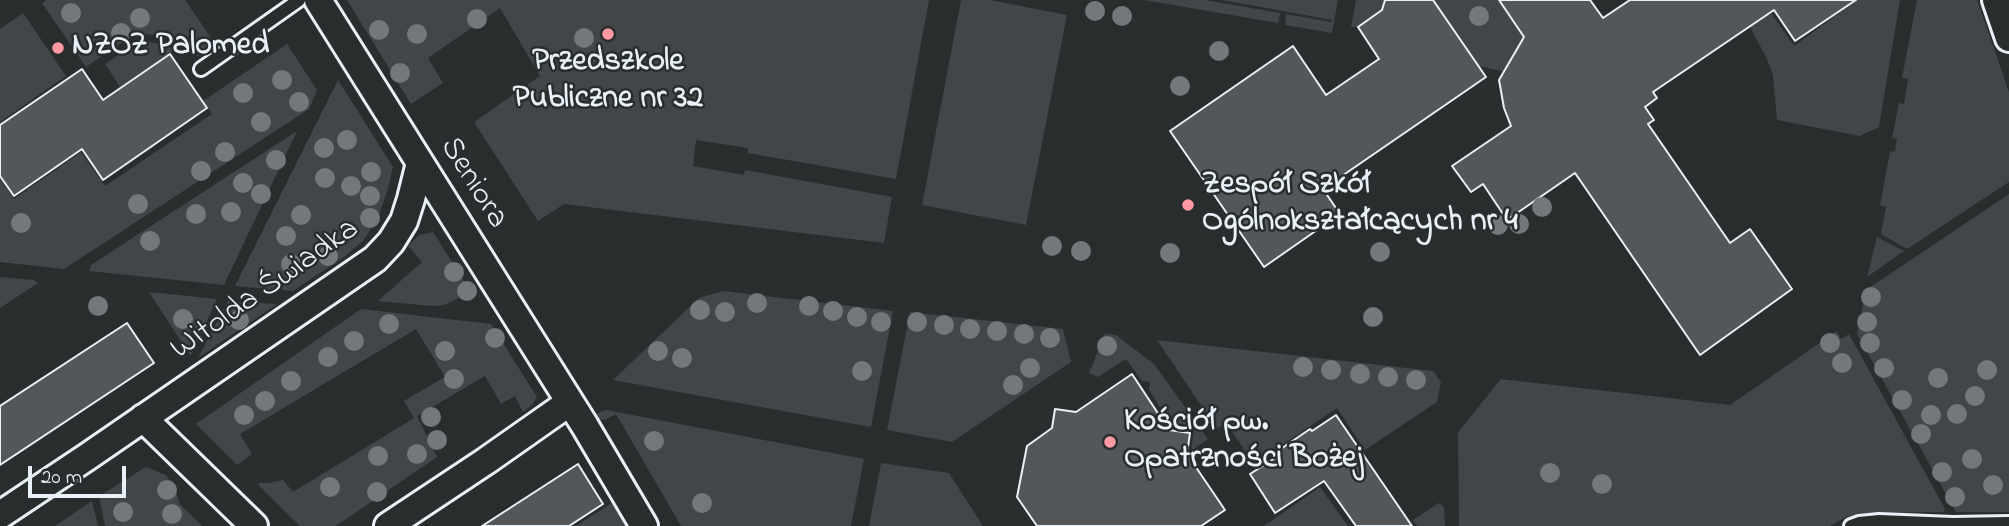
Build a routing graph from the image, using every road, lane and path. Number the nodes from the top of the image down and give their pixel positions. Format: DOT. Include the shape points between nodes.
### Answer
graph roads {
  1 [pos="299,0"];
  2 [pos="318,0"];
  3 [pos="1996,0"];
  4 [pos="2009,38"];
  5 [pos="201,69"];
  6 [pos="420,163"];
  7 [pos="570,402"];
  8 [pos="143,418"];
  9 [pos="0,515"];
  10 [pos="2009,523"];
  11 [pos="254,526"];
  12 [pos="388,526"];
  13 [pos="644,526"];
  14 [pos="1851,526"];
  1 -- 5 [label="lane"];
  2 -- 6 [label="street, Seniora"];
  3 -- 4 [label="street"];
  6 -- 7 [label="street, Seniora"];
  6 -- 8 [label="street, Witolda Świadka" via="404,220 375,259"];
  7 -- 12 [label="street"];
  7 -- 13 [label="street, Seniora"];
  8 -- 9 [label="street, Witolda Świadka"];
  8 -- 11 [label="street"];
  10 -- 14 [label="lane" via="1879,521"];
}
